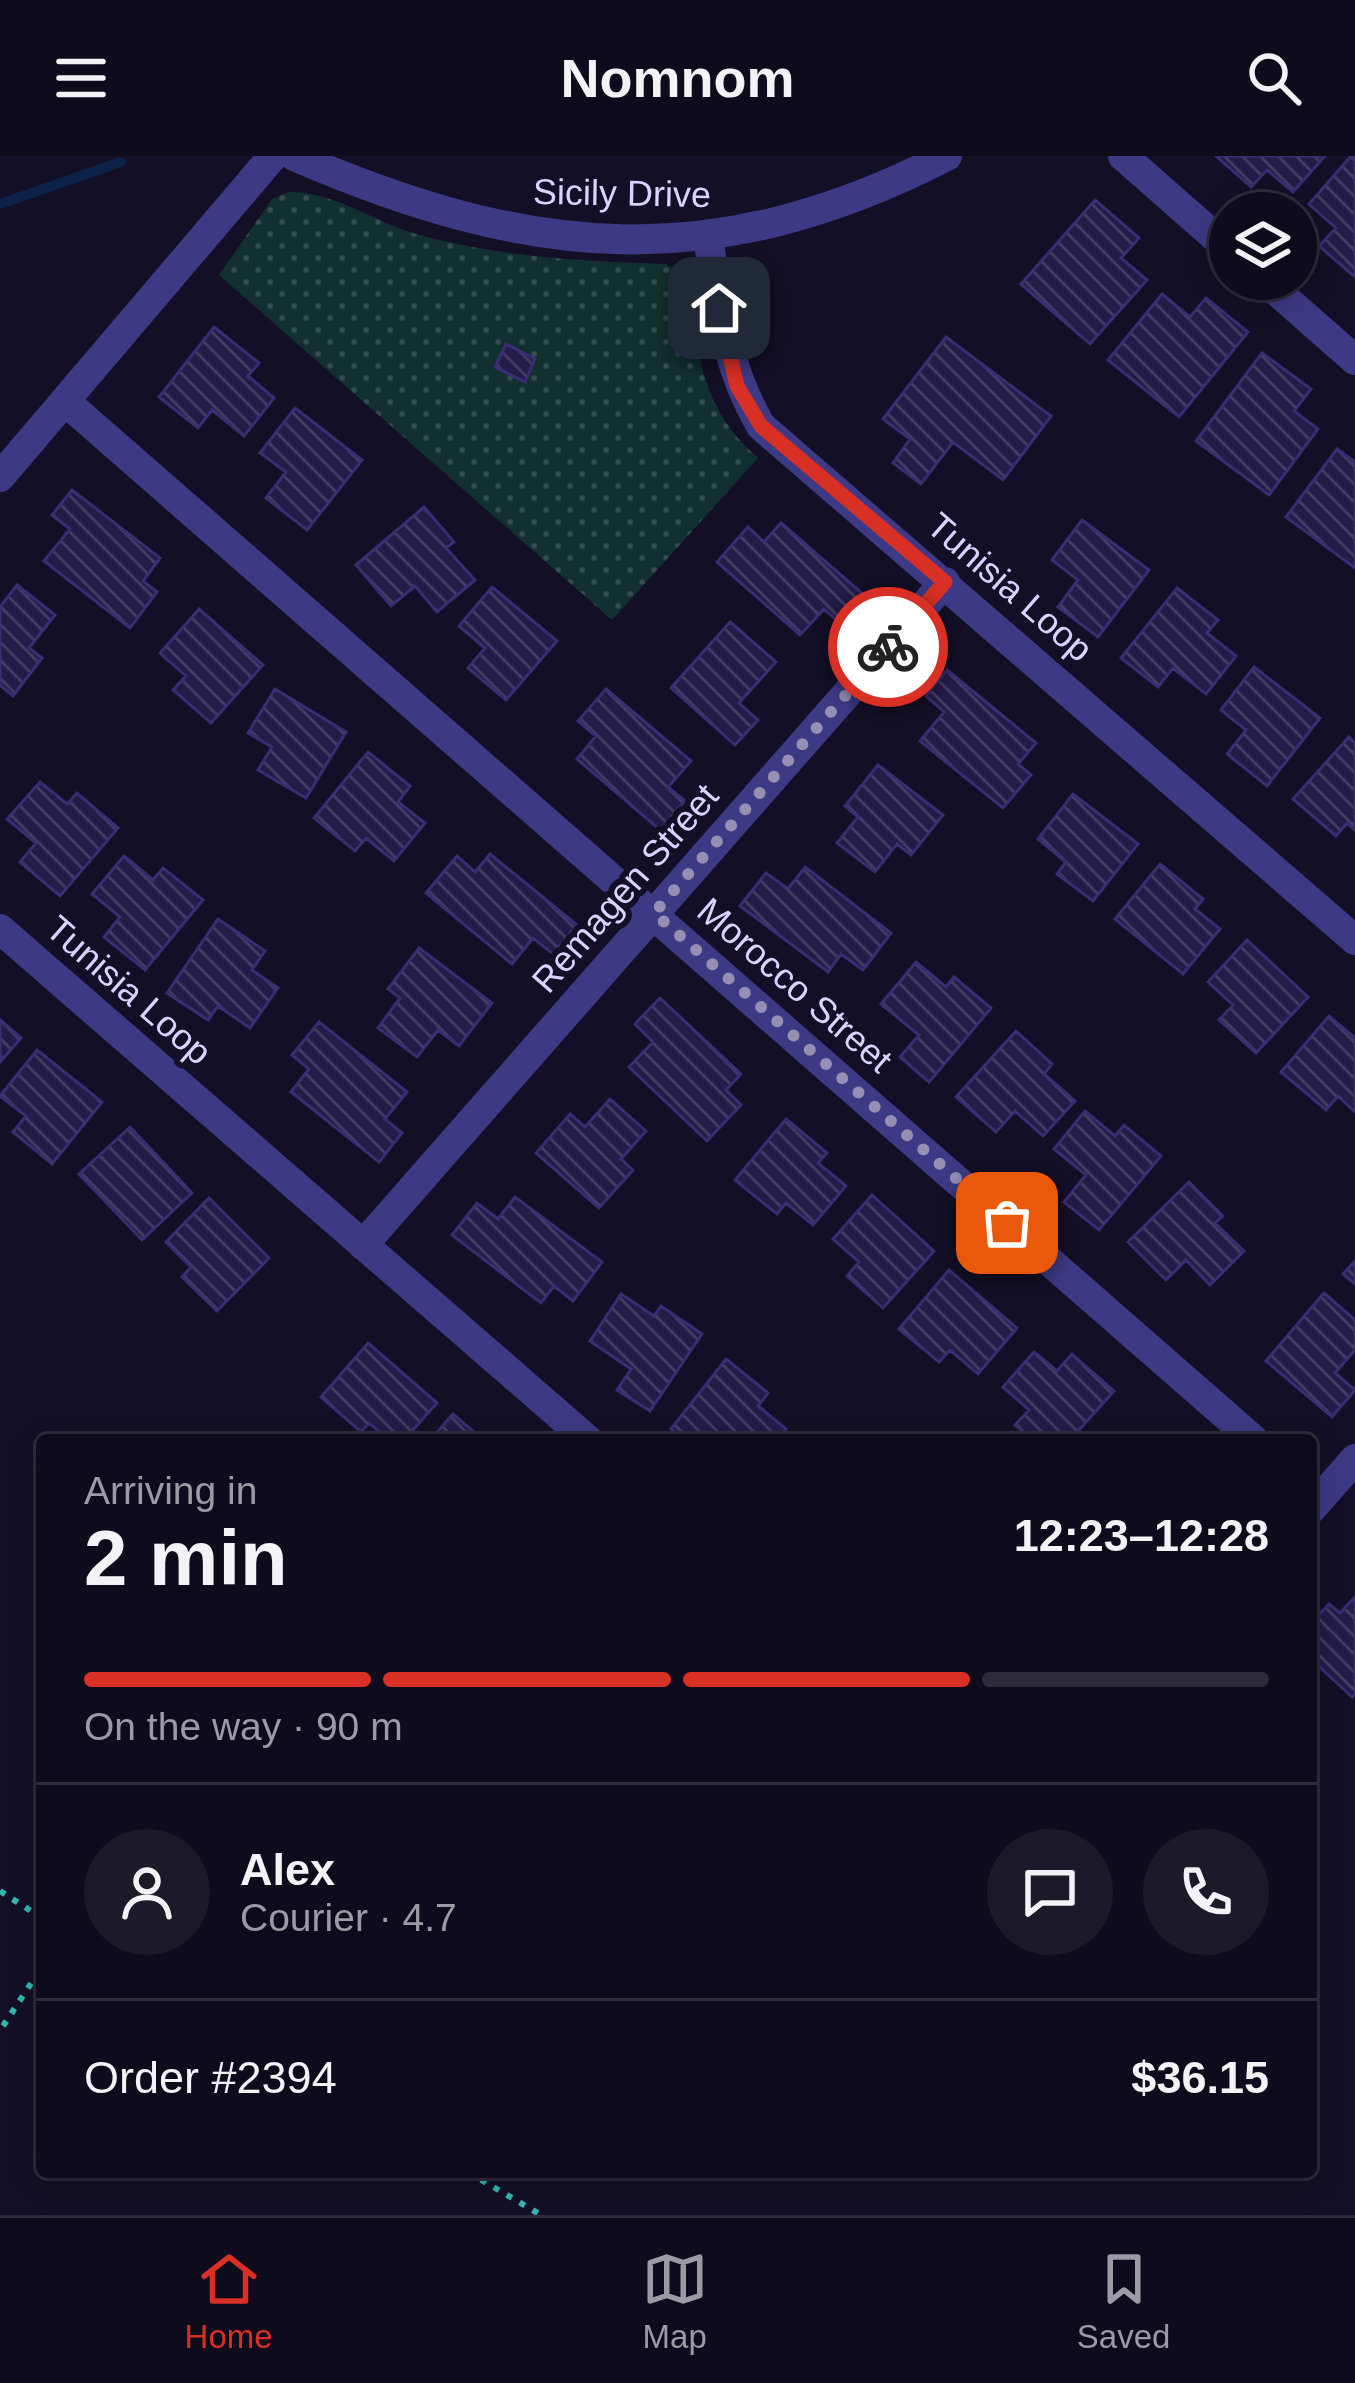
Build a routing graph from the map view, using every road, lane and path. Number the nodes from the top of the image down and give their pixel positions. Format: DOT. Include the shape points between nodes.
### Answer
graph roads {
  1 [pos="273,156"];
  2 [pos="294,156"];
  3 [pos="947,156"];
  4 [pos="1123,156"];
  5 [pos="1209,232"];
  6 [pos="707,238"];
  7 [pos="1287,300"];
  8 [pos="1355,360"];
  9 [pos="65,402"];
  10 [pos="0,477"];
  11 [pos="945,582"];
  12 [pos="654,913"];
  13 [pos="0,929"];
  14 [pos="1355,940"];
  15 [pos="363,1245"];
  16 [pos="581,1434"];
  17 [pos="1247,1434"];
  18 [pos="1355,1459"];
  19 [pos="1317,1496"];
  20 [pos="0,1892"];
  21 [pos="36,1914"];
  22 [pos="36,1976"];
  23 [pos="3,2026"];
  24 [pos="478,2178"];
  25 [pos="541,2215"];
  1 -- 9 [label="street"];
  2 -- 6 [label="street, Sicily Drive" via="453,218 525,232"];
  3 -- 6 [label="street, Sicily Drive" via="884,188"];
  4 -- 5 [label="street"];
  6 -- 11 [label="street, Tunisia Loop" via="731,365 761,426"];
  7 -- 8 [label="street"];
  9 -- 10 [label="street"];
  9 -- 12 [label="street, Morocco Street"];
  11 -- 12 [label="street, Remagen Street"];
  11 -- 14 [label="street, Tunisia Loop"];
  12 -- 15 [label="street, Remagen Street"];
  12 -- 17 [label="street, Morocco Street"];
  13 -- 15 [label="street, Tunisia Loop"];
  15 -- 16 [label="street, Tunisia Loop"];
  18 -- 19 [label="street"];
  20 -- 21 [label="path"];
  22 -- 23 [label="path"];
  24 -- 25 [label="path"];
}
